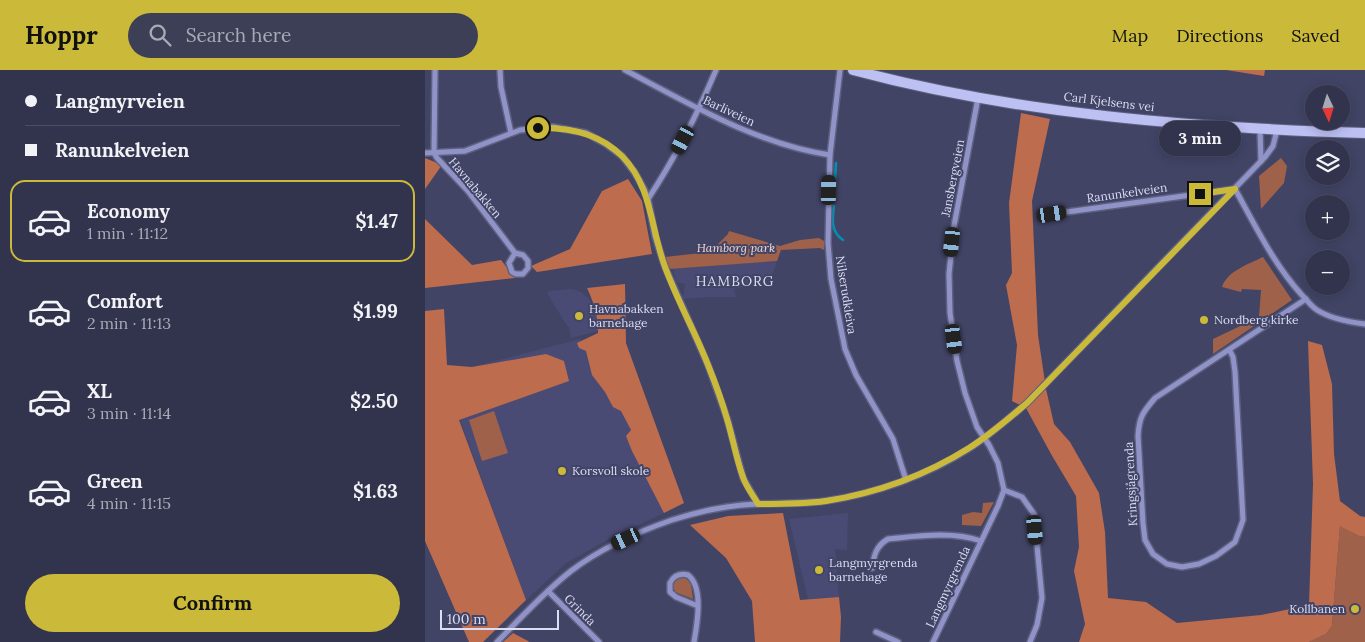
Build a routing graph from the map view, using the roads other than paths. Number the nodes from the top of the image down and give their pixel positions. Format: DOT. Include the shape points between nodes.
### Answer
graph roads {
  1 [pos="435,70"];
  2 [pos="500,70"];
  3 [pos="625,70"];
  4 [pos="716,70"];
  5 [pos="840,70"];
  6 [pos="853,70"];
  7 [pos="979,96"];
  8 [pos="699,109"];
  9 [pos="1260,129"];
  10 [pos="1277,130"];
  11 [pos="511,133"];
  12 [pos="1365,133"];
  13 [pos="425,153"];
  14 [pos="434,153"];
  15 [pos="830,155"];
  16 [pos="1261,161"];
  17 [pos="1235,189"];
  18 [pos="648,199"];
  19 [pos="1052,214"];
  20 [pos="515,254"];
  21 [pos="1306,299"];
  22 [pos="1365,324"];
  23 [pos="1230,350"];
  24 [pos="984,438"];
  25 [pos="906,480"];
  26 [pos="1004,490"];
  27 [pos="758,504"];
  28 [pos="981,541"];
  29 [pos="872,568"];
  30 [pos="548,591"];
  31 [pos="698,606"];
  32 [pos="876,632"];
  33 [pos="497,642"];
  34 [pos="599,642"];
  35 [pos="693,642"];
  36 [pos="898,642"];
  37 [pos="933,642"];
  38 [pos="1030,642"];
  1 -- 14 [label="street, Havnabakken"];
  2 -- 11 [label="street"];
  3 -- 8 [label="street, Barliveien"];
  4 -- 8 [label="street"];
  5 -- 15 [label="street, Nilserudkleiva"];
  6 -- 7 [label="main road, Carl Kjelsens vei"];
  7 -- 9 [label="main road, Carl Kjelsens vei" via="1123,118"];
  7 -- 24 [label="street, Jansbergveien" via="958,197 949,274 950,313 961,379"];
  8 -- 15 [label="street, Barliveien" via="759,136"];
  8 -- 18 [label="street"];
  9 -- 10 [label="main road, Carl Kjelsens vei"];
  9 -- 16 [label="street"];
  10 -- 12 [label="main road, Carl Kjelsens vei"];
  10 -- 16 [label="street" via="1273,146"];
  11 -- 14 [label="street" via="465,151"];
  11 -- 18 [label="street" via="530,128 553,128 577,131 596,138 629,164"];
  13 -- 14 [label="street"];
  14 -- 20 [label="street, Havnabakken" via="468,191"];
  15 -- 25 [label="street, Nilserudkleiva" via="828,243 831,279 845,349 855,375 893,439"];
  16 -- 17 [label="street"];
  17 -- 19 [label="street, Ranunkelveien"];
  17 -- 21 [label="street" via="1269,251"];
  17 -- 24 [label="street" via="1027,403"];
  18 -- 27 [label="street" via="665,267 708,365 743,478"];
  20 -- 20 [label="street, Havnabakken" via="509,263 510,268 515,274 523,274 528,268 528,261 523,255"];
  21 -- 22 [label="street" via="1317,310 1330,316"];
  21 -- 23 [label="street, Kringsjågrenda"];
  23 -- 23 [label="street, Kringsjågrenda" via="1155,398 1139,422 1145,540 1153,554 1167,564 1182,567 1216,556 1235,542 1243,520 1235,372"];
  24 -- 25 [label="street" via="948,461"];
  24 -- 26 [label="street" via="998,462"];
  25 -- 27 [label="street" via="825,501"];
  26 -- 28 [label="street, Langmyrgrenda"];
  26 -- 38 [label="street" via="1022,497 1034,514 1042,598"];
  27 -- 30 [label="street" via="673,520 639,533 591,557"];
  28 -- 29 [label="street, Langmyrgrenda" via="954,534 888,539 874,553"];
  28 -- 37 [label="street, Langmyrgrenda"];
  30 -- 33 [label="street"];
  30 -- 34 [label="street, Grinda"];
  31 -- 31 [label="street" via="670,592 670,583 675,576 685,574 691,577"];
  31 -- 35 [label="street"];
  32 -- 36 [label="street"];
}
